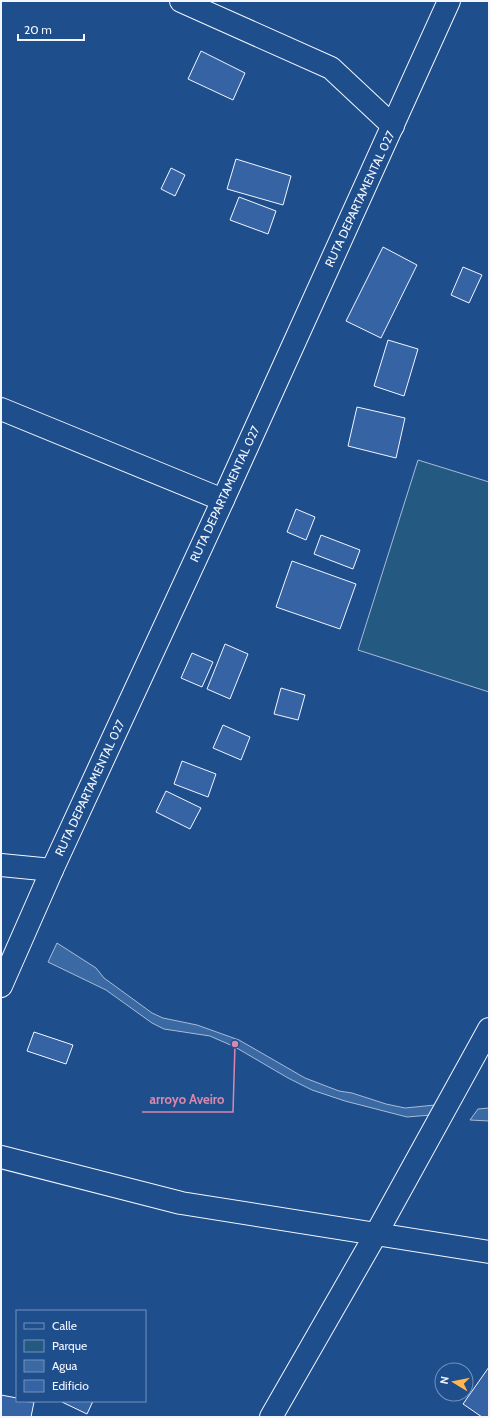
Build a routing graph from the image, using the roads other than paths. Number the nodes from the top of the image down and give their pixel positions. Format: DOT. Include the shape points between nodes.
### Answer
graph roads {
  1 [pos="181,1"];
  2 [pos="449,1"];
  3 [pos="393,126"];
  4 [pos="1,409"];
  5 [pos="223,500"];
  6 [pos="1,865"];
  7 [pos="52,870"];
  8 [pos="1,986"];
  9 [pos="489,1029"];
  10 [pos="1,1158"];
  11 [pos="376,1234"];
  12 [pos="489,1252"];
  13 [pos="271,1417"];
  1 -- 3 [label="street" via="331,68"];
  2 -- 3 [label="street, RUTA DEPARTAMENTAL 027"];
  3 -- 5 [label="street, RUTA DEPARTAMENTAL 027"];
  4 -- 5 [label="street"];
  5 -- 7 [label="street, RUTA DEPARTAMENTAL 027"];
  6 -- 7 [label="street"];
  7 -- 8 [label="street, RUTA DEPARTAMENTAL 027"];
  9 -- 11 [label="street"];
  10 -- 11 [label="street" via="181,1203"];
  11 -- 12 [label="street"];
  11 -- 13 [label="street"];
}
